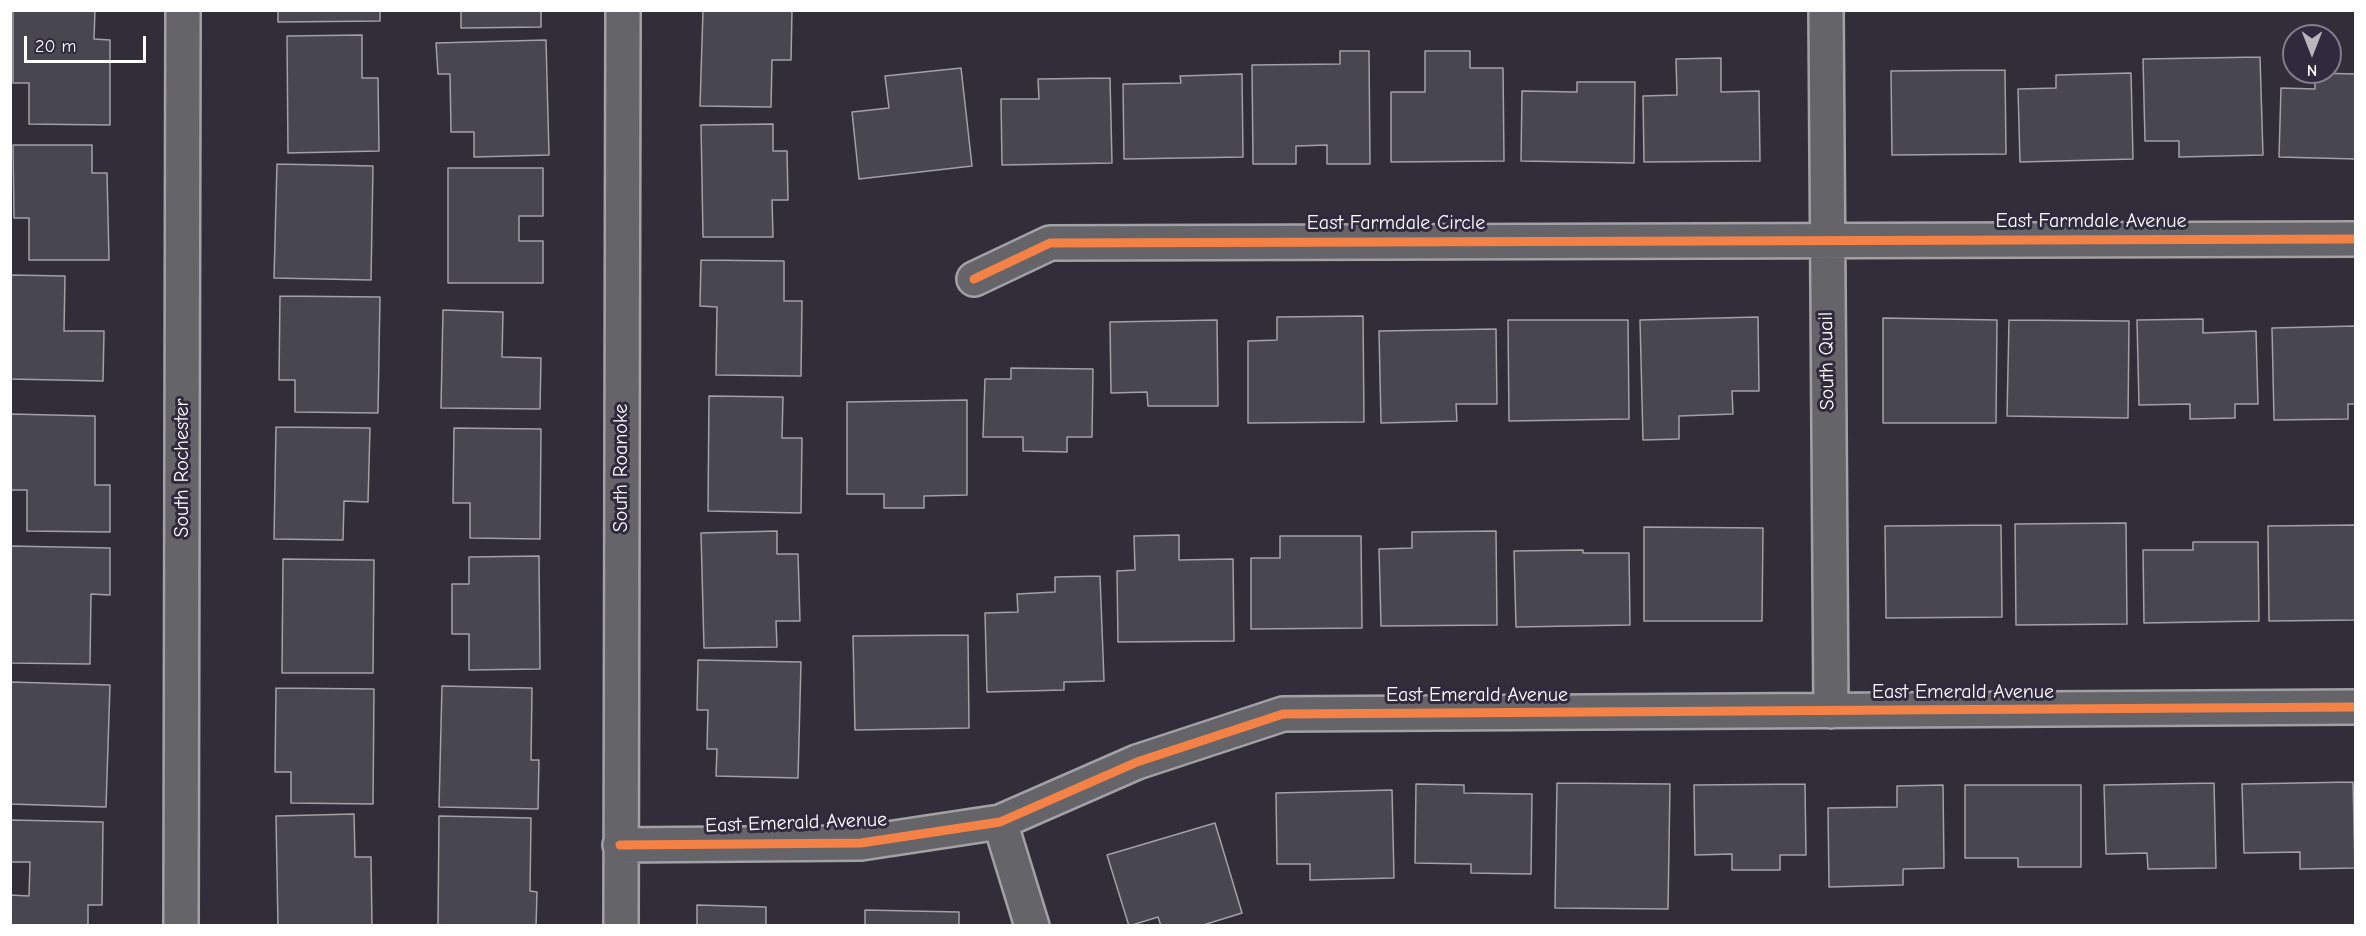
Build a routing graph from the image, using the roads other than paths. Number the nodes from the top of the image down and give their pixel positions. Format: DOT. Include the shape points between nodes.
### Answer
graph roads {
  1 [pos="183,10"];
  2 [pos="623,10"];
  3 [pos="1826,10"];
  4 [pos="1826,239"];
  5 [pos="2355,239"];
  6 [pos="974,279"];
  7 [pos="2355,707"];
  8 [pos="1831,711"];
  9 [pos="1000,822"];
  10 [pos="620,845"];
  11 [pos="181,926"];
  12 [pos="621,926"];
  13 [pos="1032,926"];
  1 -- 11 [label="street, South Rochester"];
  2 -- 10 [label="street, South Roanoke"];
  3 -- 4 [label="street, South Quail"];
  4 -- 5 [label="street, East Farmdale Avenue"];
  4 -- 6 [label="street, East Farmdale Circle" via="1050,243"];
  4 -- 8 [label="street, South Quail"];
  7 -- 8 [label="street, East Emerald Avenue"];
  8 -- 9 [label="street, East Emerald Avenue" via="1284,714 1137,762"];
  9 -- 10 [label="street, East Emerald Avenue" via="861,843"];
  9 -- 13 [label="street"];
  10 -- 12 [label="street, South Roanoke"];
}
